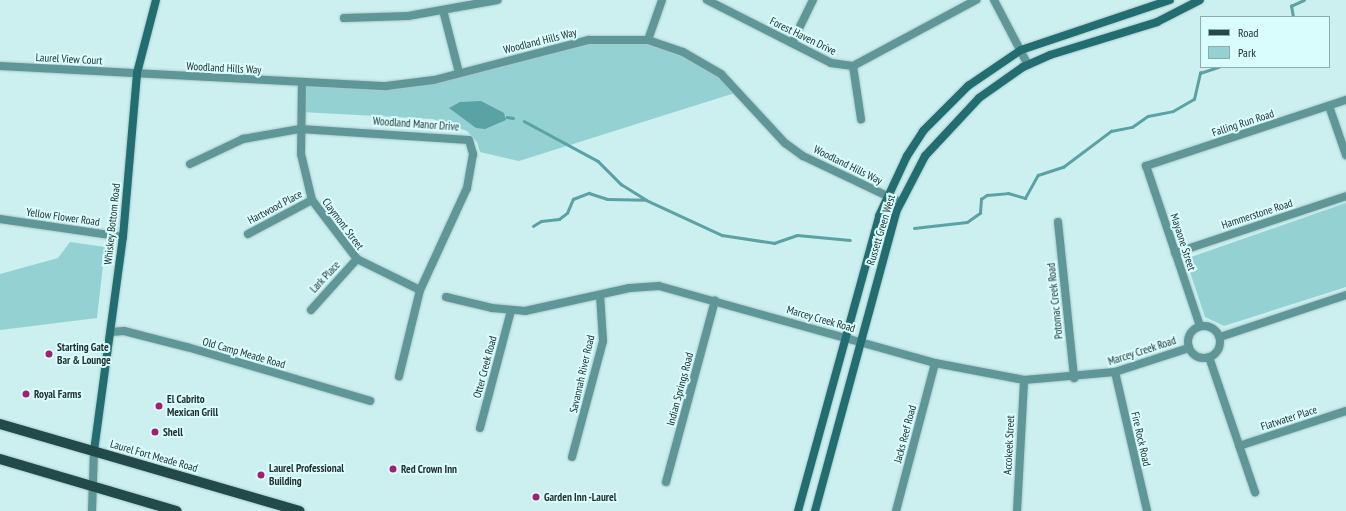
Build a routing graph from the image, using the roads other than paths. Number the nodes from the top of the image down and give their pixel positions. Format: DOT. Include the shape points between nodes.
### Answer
graph roads {
  1 [pos="156,0"];
  2 [pos="498,0"];
  3 [pos="662,0"];
  4 [pos="707,0"];
  5 [pos="813,0"];
  6 [pos="976,0"];
  7 [pos="994,0"];
  8 [pos="1170,0"];
  9 [pos="1200,0"];
  10 [pos="960,3"];
  11 [pos="443,10"];
  12 [pos="344,18"];
  13 [pos="648,40"];
  14 [pos="792,43"];
  15 [pos="1022,50"];
  16 [pos="1028,65"];
  17 [pos="0,66"];
  18 [pos="853,66"];
  19 [pos="137,73"];
  20 [pos="459,73"];
  21 [pos="302,83"];
  22 [pos="1346,100"];
  23 [pos="1329,106"];
  24 [pos="862,119"];
  25 [pos="300,128"];
  26 [pos="1346,154"];
  27 [pos="190,164"];
  28 [pos="1146,166"];
  29 [pos="887,196"];
  30 [pos="1346,196"];
  31 [pos="312,200"];
  32 [pos="900,202"];
  33 [pos="0,219"];
  34 [pos="1058,222"];
  35 [pos="248,234"];
  36 [pos="123,237"];
  37 [pos="1175,253"];
  38 [pos="356,260"];
  39 [pos="420,290"];
  40 [pos="600,295"];
  41 [pos="1346,295"];
  42 [pos="446,297"];
  43 [pos="715,301"];
  44 [pos="311,310"];
  45 [pos="511,311"];
  46 [pos="1200,326"];
  47 [pos="111,332"];
  48 [pos="843,337"];
  49 [pos="1220,337"];
  50 [pos="862,342"];
  51 [pos="1189,348"];
  52 [pos="1209,358"];
  53 [pos="935,363"];
  54 [pos="1115,372"];
  55 [pos="399,376"];
  56 [pos="1074,378"];
  57 [pos="1024,380"];
  58 [pos="370,401"];
  59 [pos="1346,411"];
  60 [pos="0,424"];
  61 [pos="480,428"];
  62 [pos="1239,446"];
  63 [pos="94,451"];
  64 [pos="572,457"];
  65 [pos="0,459"];
  66 [pos="666,482"];
  67 [pos="91,486"];
  68 [pos="1255,492"];
  69 [pos="92,511"];
  70 [pos="178,511"];
  71 [pos="300,511"];
  72 [pos="798,511"];
  73 [pos="815,511"];
  74 [pos="896,511"];
  75 [pos="1017,511"];
  76 [pos="1147,511"];
  1 -- 19 [label="street, Whiskey Bottom Road"];
  2 -- 11 [label="street"];
  3 -- 13 [label="street"];
  4 -- 14 [label="street, Forest Haven Drive"];
  5 -- 14 [label="street"];
  6 -- 10 [label="street"];
  7 -- 15 [label="street"];
  8 -- 15 [label="street, Russett Green West"];
  9 -- 16 [label="street, Russett Green West" via="1157,22"];
  10 -- 18 [label="street"];
  11 -- 12 [label="street" via="408,16"];
  11 -- 20 [label="street"];
  13 -- 20 [label="street, Woodland Hills Way" via="589,40"];
  13 -- 29 [label="street, Woodland Hills Way" via="683,52 721,74 780,138 803,156"];
  14 -- 18 [label="street, Forest Haven Drive" via="831,63"];
  15 -- 16 [label="street"];
  15 -- 29 [label="street, Russett Green West" via="968,86 944,108 907,156"];
  16 -- 32 [label="street, Russett Green West" via="979,98 943,133 925,156"];
  17 -- 19 [label="street, Laurel View Court"];
  18 -- 24 [label="street"];
  19 -- 21 [label="street, Woodland Hills Way"];
  19 -- 36 [label="street, Whiskey Bottom Road"];
  20 -- 21 [label="street, Woodland Hills Way" via="386,86"];
  21 -- 25 [label="street, Claymont Street"];
  22 -- 23 [label="street, Falling Run Road"];
  23 -- 26 [label="street"];
  23 -- 28 [label="street, Falling Run Road"];
  25 -- 27 [label="street, Woodland Manor Drive" via="243,139"];
  25 -- 31 [label="street, Claymont Street" via="301,154"];
  25 -- 39 [label="street, Woodland Manor Drive" via="469,140 474,154 467,188"];
  28 -- 37 [label="street, Mayaone Street"];
  29 -- 32 [label="street, Woodland Hills Way"];
  29 -- 48 [label="street, Russett Green West"];
  30 -- 37 [label="street, Hammerstone Road"];
  31 -- 35 [label="street, Hartwood Place"];
  31 -- 38 [label="street, Claymont Street"];
  32 -- 50 [label="street, Russett Green West"];
  33 -- 36 [label="street, Yellow Flower Road"];
  34 -- 56 [label="street, Potomac Creek Road"];
  36 -- 47 [label="street, Whiskey Bottom Road"];
  37 -- 46 [label="street, Mayaone Street"];
  38 -- 39 [label="street, Claymont Street"];
  38 -- 44 [label="street, Lark Place"];
  39 -- 55 [label="street, Woodland Manor Drive"];
  40 -- 43 [label="street, Marcey Creek Road" via="658,286"];
  40 -- 45 [label="street, Marcey Creek Road"];
  40 -- 64 [label="street, Savannah River Road" via="603,341"];
  41 -- 49 [label="street"];
  42 -- 45 [label="street, Marcey Creek Road"];
  43 -- 48 [label="street, Marcey Creek Road"];
  43 -- 66 [label="street, Indian Springs Road"];
  45 -- 61 [label="street, Otter Creek Road"];
  46 -- 49 [label="street" via="1215,329"];
  46 -- 51 [label="street" via="1191,332"];
  47 -- 58 [label="street, Old Camp Meade Road" via="186,347"];
  47 -- 63 [label="street, Whiskey Bottom Road"];
  48 -- 50 [label="street, Marcey Creek Road"];
  48 -- 72 [label="street, Russett Green West"];
  49 -- 52 [label="street" via="1220,347"];
  50 -- 53 [label="street, Marcey Creek Road"];
  50 -- 73 [label="street, Russett Green West"];
  51 -- 52 [label="street" via="1199,358"];
  51 -- 54 [label="street, Marcey Creek Road"];
  52 -- 62 [label="street"];
  53 -- 57 [label="street, Marcey Creek Road"];
  53 -- 74 [label="street, Jacks Reef Road"];
  54 -- 56 [label="street, Marcey Creek Road"];
  54 -- 76 [label="street, Fire Rock Road"];
  56 -- 57 [label="street, Marcey Creek Road"];
  57 -- 75 [label="street, Accokeek Street"];
  59 -- 62 [label="street, Flatwater Place"];
  60 -- 63 [label="main road, Laurel Fort Meade Road"];
  62 -- 68 [label="street"];
  63 -- 67 [label="street"];
  63 -- 71 [label="main road, Laurel Fort Meade Road"];
  65 -- 67 [label="main road"];
  67 -- 69 [label="street"];
  67 -- 70 [label="main road"];
}
